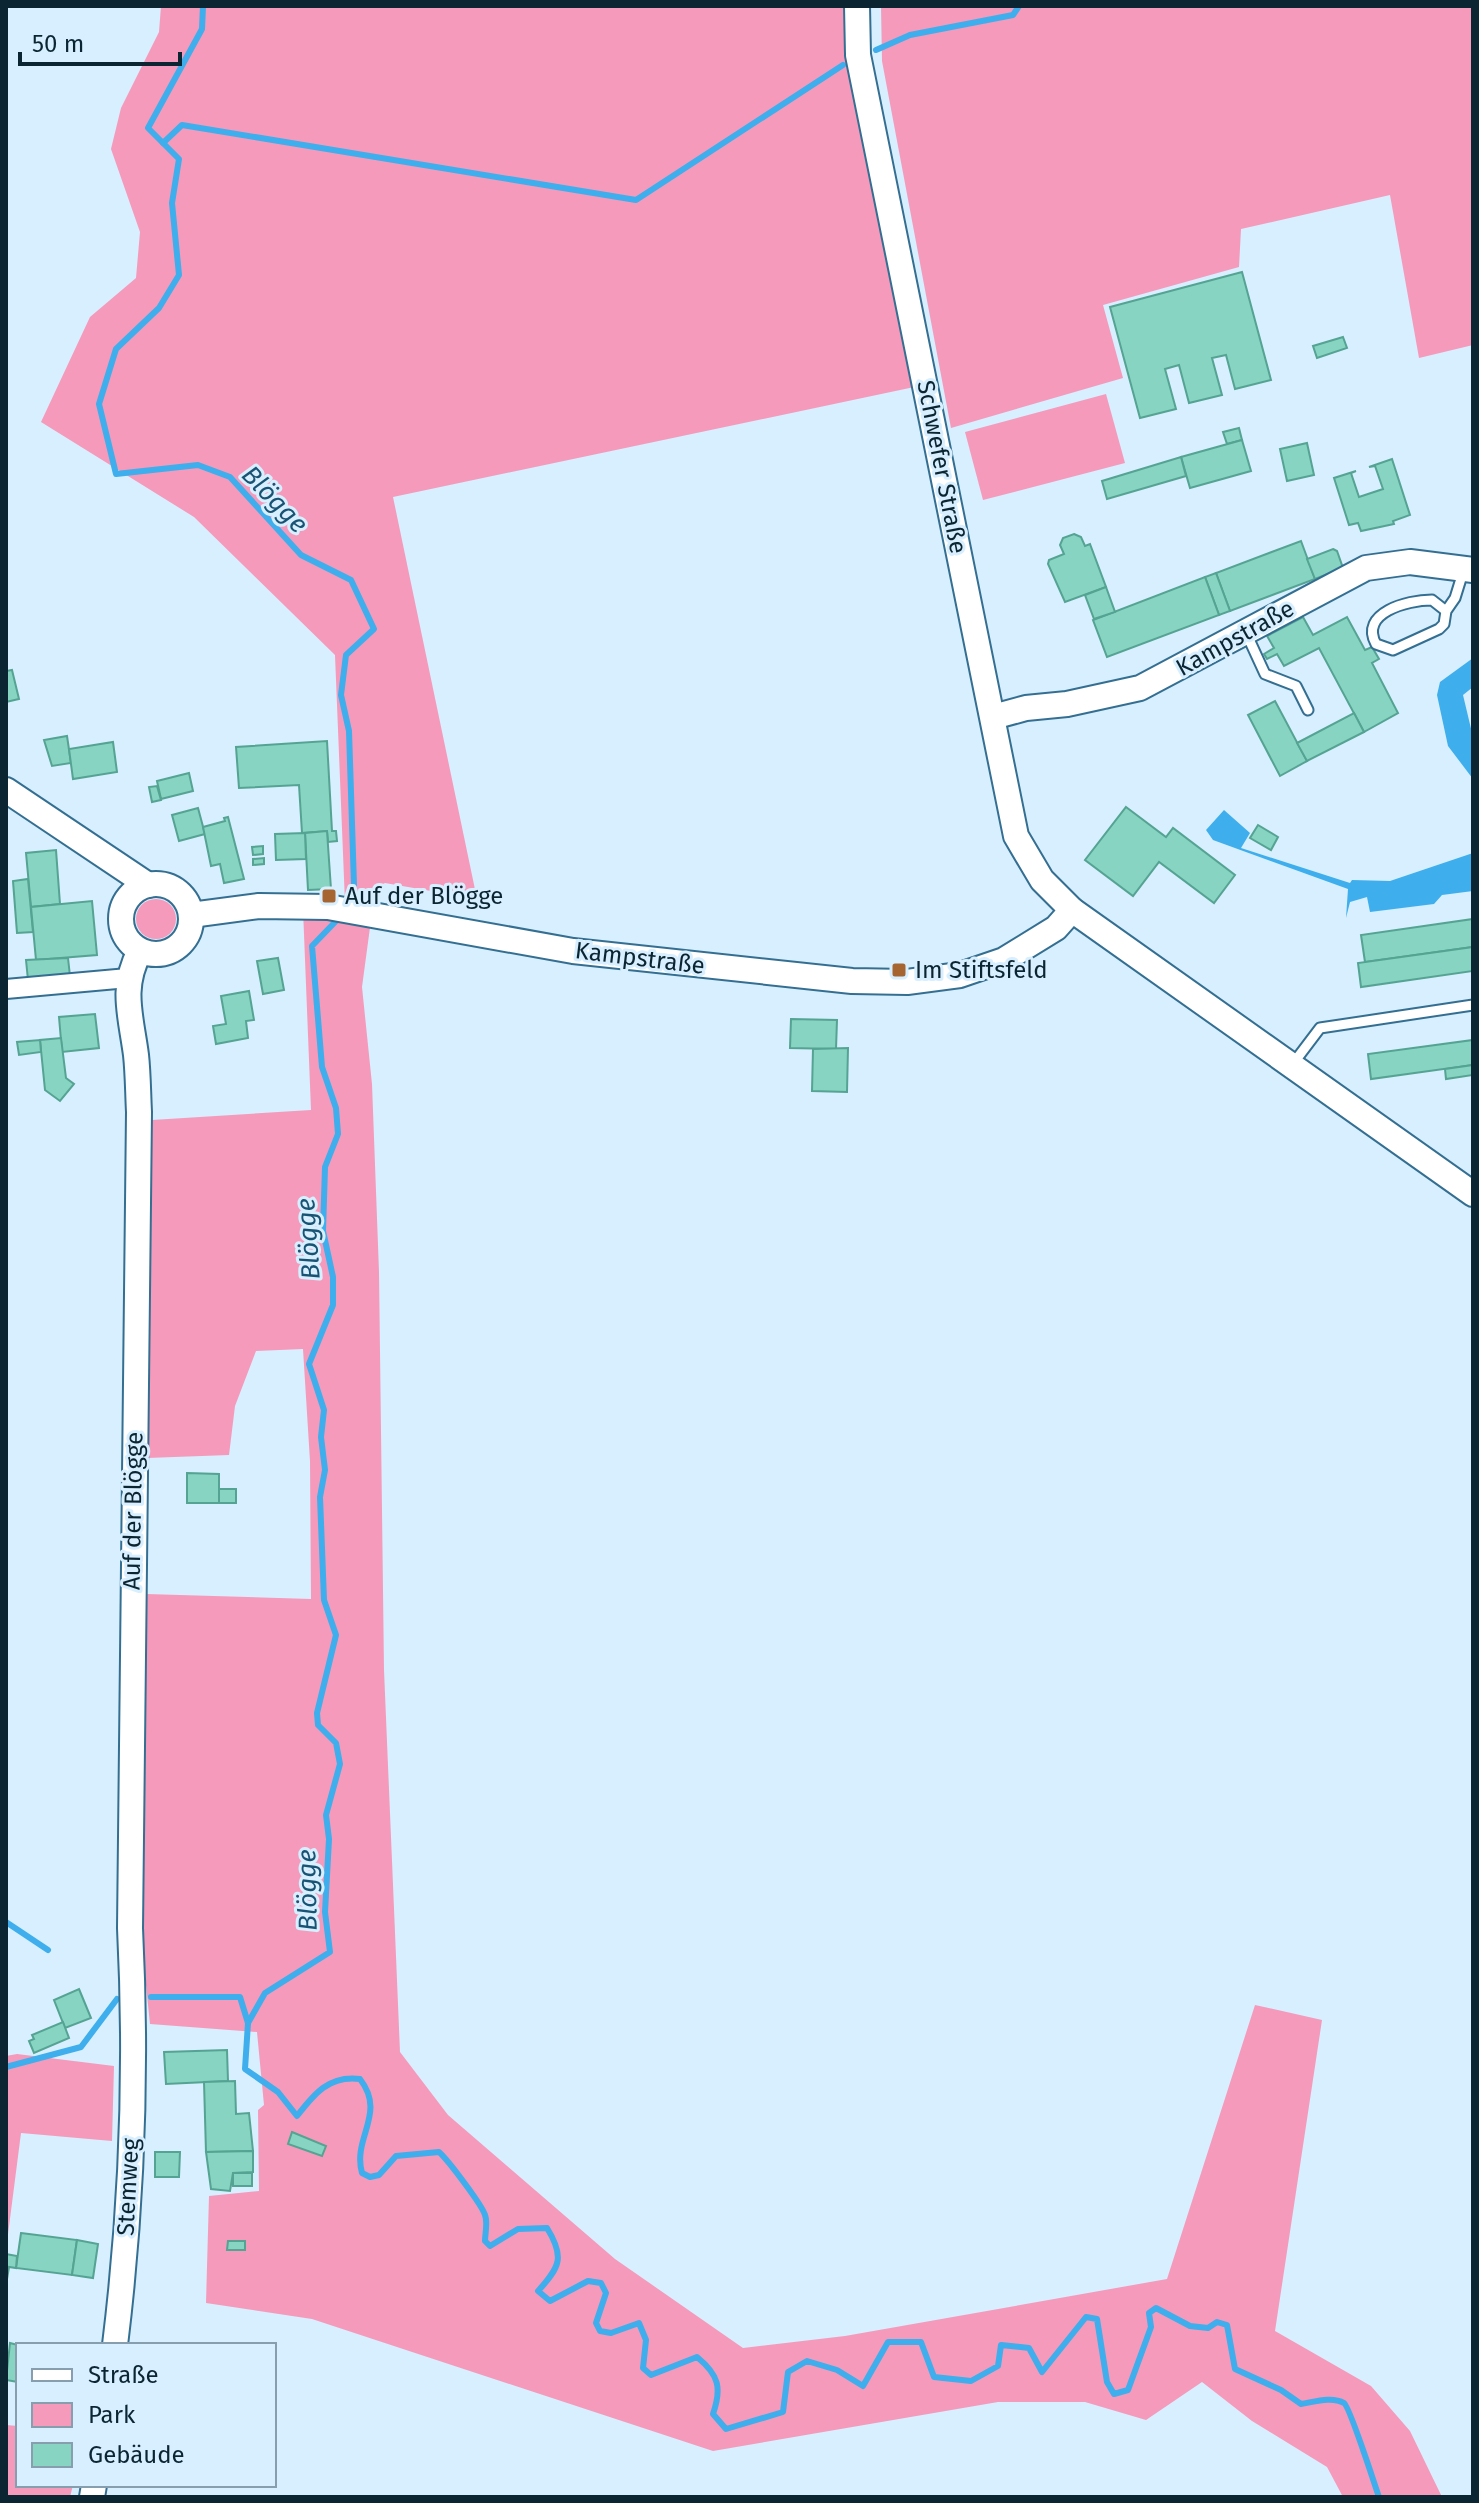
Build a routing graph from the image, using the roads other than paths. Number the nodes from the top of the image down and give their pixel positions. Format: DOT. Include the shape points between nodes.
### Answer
graph roads {
  1 [pos="857,6"];
  2 [pos="1469,570"];
  3 [pos="1446,611"];
  4 [pos="1245,630"];
  5 [pos="1308,710"];
  6 [pos="993,717"];
  7 [pos="6,790"];
  8 [pos="111,858"];
  9 [pos="148,885"];
  10 [pos="125,901"];
  11 [pos="1072,910"];
  12 [pos="191,915"];
  13 [pos="140,951"];
  14 [pos="128,978"];
  15 [pos="6,989"];
  16 [pos="1473,1005"];
  17 [pos="1291,1067"];
  18 [pos="1473,1194"];
  19 [pos="135,2028"];
  20 [pos="115,2343"];
  1 -- 6 [label="street, Schwefer Straße" via="858,55"];
  2 -- 3 [label="lane"];
  2 -- 4 [label="street, Kampstraße" via="1410,562 1366,568"];
  3 -- 3 [label="lane" via="1432,600 1377,615 1371,635 1376,644 1393,650 1439,629"];
  4 -- 5 [label="lane" via="1265,674 1296,686"];
  4 -- 6 [label="street, Kampstraße" via="1140,688"];
  6 -- 11 [label="street, Schwefer Straße" via="1016,836 1042,880"];
  7 -- 8 [label="street"];
  8 -- 9 [label="street"];
  8 -- 10 [label="street"];
  9 -- 10 [label="street"];
  9 -- 12 [label="street" via="172,888 182,895"];
  10 -- 13 [label="street" via="120,921"];
  11 -- 12 [label="street, Kampstraße" via="1056,928 1004,960 960,975 907,982 852,981 602,954 328,907 259,906"];
  11 -- 17 [label="street"];
  12 -- 13 [label="street" via="190,928 177,948 155,955"];
  13 -- 14 [label="street, Auf der Blögge"];
  14 -- 15 [label="street"];
  14 -- 19 [label="street, Auf der Blögge" via="139,1112 130,1913"];
  16 -- 17 [label="lane" via="1320,1028"];
  17 -- 18 [label="street"];
  19 -- 20 [label="street, Stemweg"];
}
